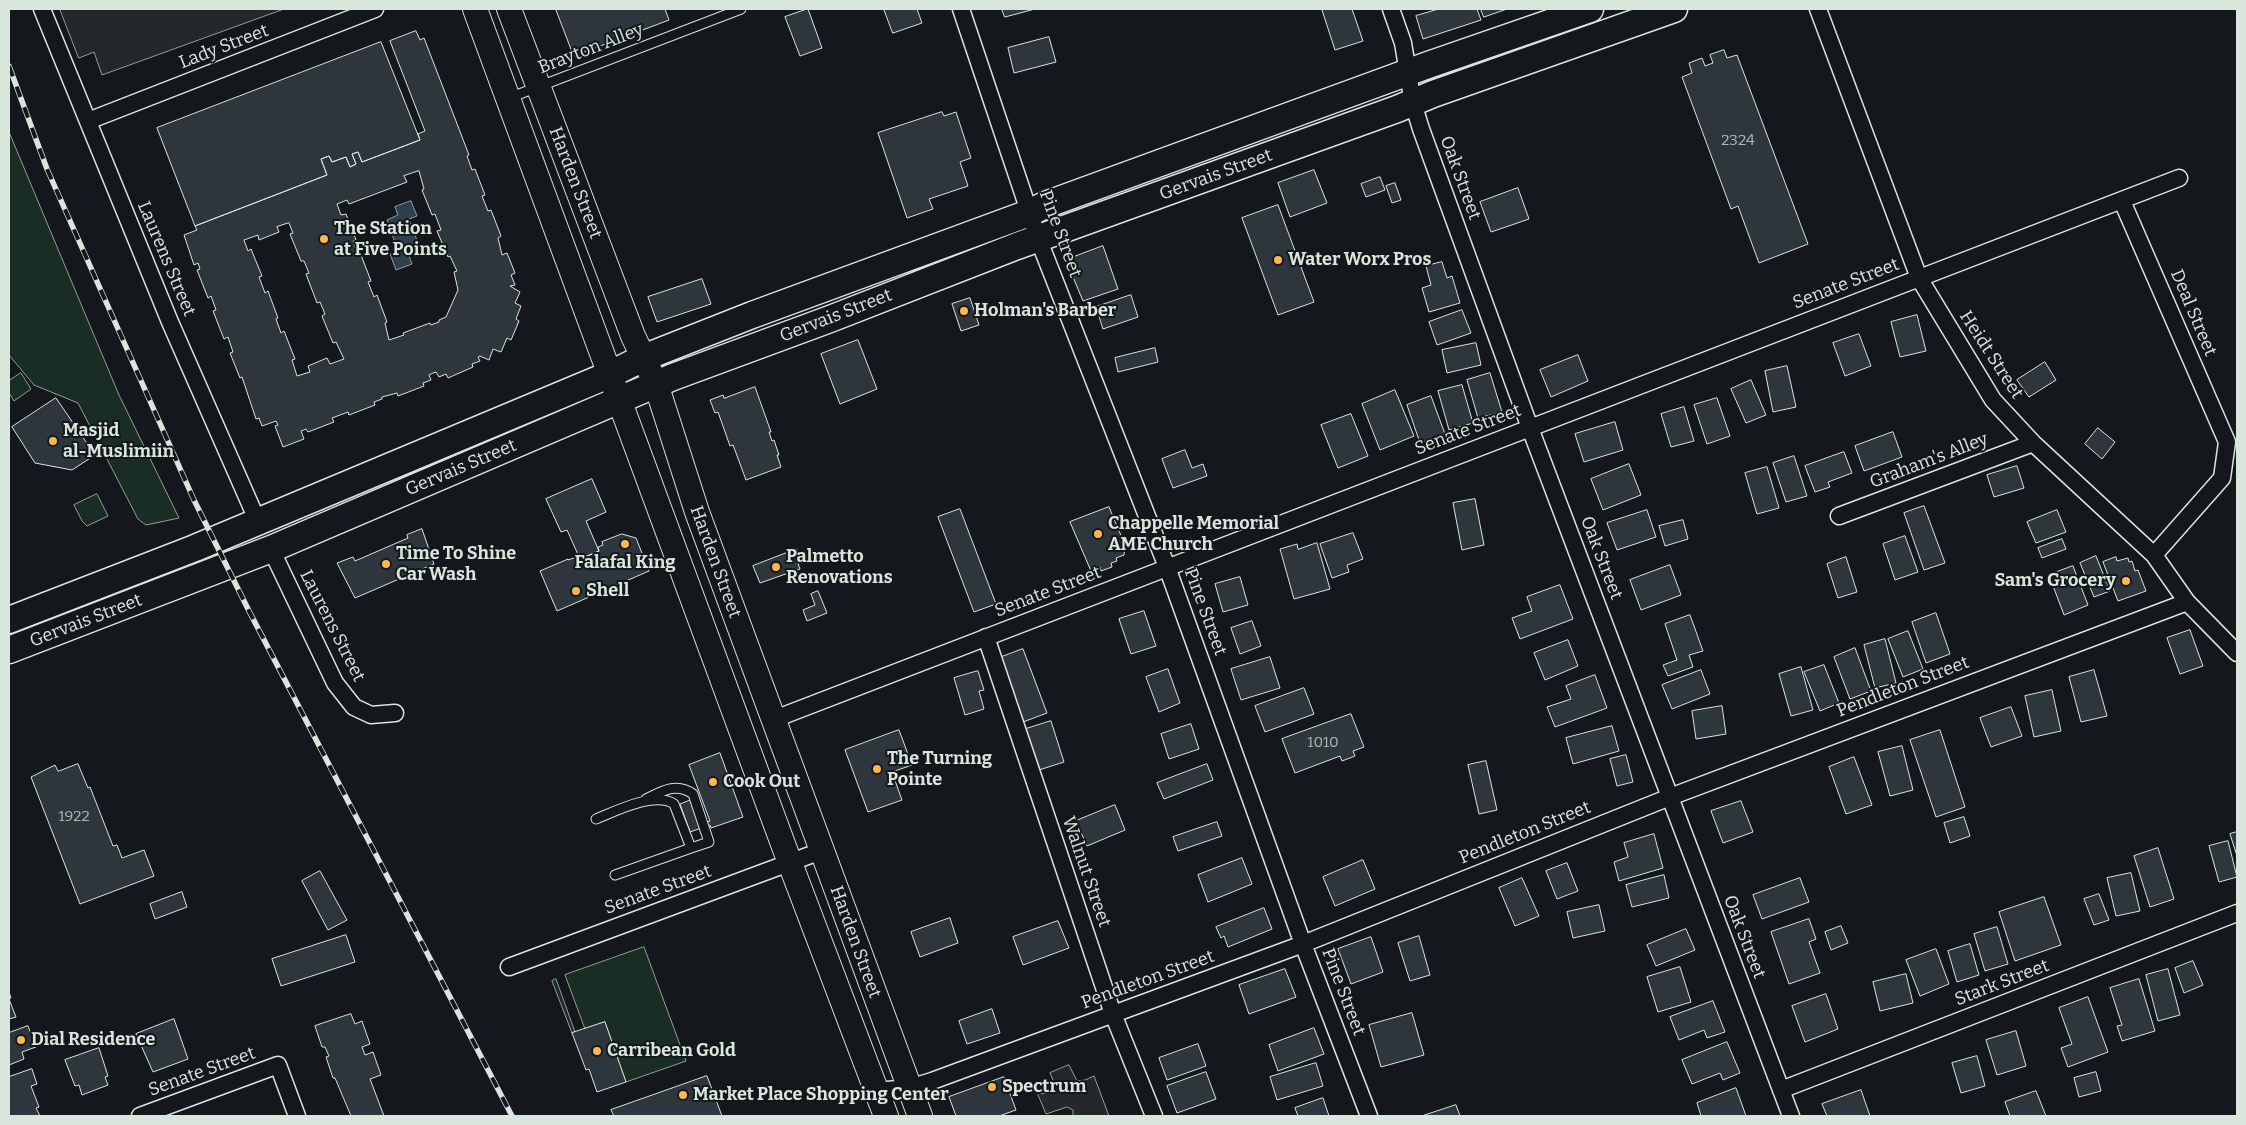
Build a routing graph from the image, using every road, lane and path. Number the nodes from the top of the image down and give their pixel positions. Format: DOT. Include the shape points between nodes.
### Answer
graph roads {
  1 [pos="42,9"];
  2 [pos="375,9"];
  3 [pos="475,9"];
  4 [pos="509,9"];
  5 [pos="741,9"];
  6 [pos="961,9"];
  7 [pos="1391,9"];
  8 [pos="1590,9"];
  9 [pos="1674,9"];
  10 [pos="1818,9"];
  11 [pos="1408,72"];
  12 [pos="539,86"];
  13 [pos="509,98"];
  14 [pos="1413,103"];
  15 [pos="88,121"];
  16 [pos="2179,178"];
  17 [pos="2122,201"];
  18 [pos="1029,213"];
  19 [pos="1038,238"];
  20 [pos="1919,278"];
  21 [pos="643,358"];
  22 [pos="611,374"];
  23 [pos="656,384"];
  24 [pos="621,400"];
  25 [pos="1530,428"];
  26 [pos="2033,443"];
  27 [pos="1839,516"];
  28 [pos="258,522"];
  29 [pos="271,549"];
  30 [pos="2154,555"];
  31 [pos="1167,568"];
  32 [pos="2187,602"];
  33 [pos="9,620"];
  34 [pos="986,637"];
  35 [pos="9,650"];
  36 [pos="2237,654"];
  37 [pos="395,713"];
  38 [pos="772,720"];
  39 [pos="1670,797"];
  40 [pos="641,802"];
  41 [pos="596,819"];
  42 [pos="691,848"];
  43 [pos="821,851"];
  44 [pos="790,863"];
  45 [pos="615,875"];
  46 [pos="2237,913"];
  47 [pos="1303,944"];
  48 [pos="509,967"];
  49 [pos="1113,1014"];
  50 [pos="909,1088"];
  51 [pos="1781,1090"];
  52 [pos="876,1091"];
  53 [pos="140,1116"];
  54 [pos="297,1116"];
  55 [pos="886,1116"];
  56 [pos="920,1116"];
  57 [pos="1154,1116"];
  58 [pos="1369,1116"];
  59 [pos="1791,1116"];
  1 -- 15 [label="street, Laurens Street"];
  2 -- 15 [label="street, Lady Street"];
  3 -- 13 [label="main road, Harden Street"];
  4 -- 12 [label="main road, Harden Street"];
  5 -- 12 [label="lane, Brayton Alley"];
  6 -- 18 [label="street, Pine Street"];
  7 -- 11 [label="street, Oak Street" via="1404,43"];
  8 -- 11 [label="main road, Gervais Street"];
  9 -- 14 [label="main road, Gervais Street"];
  10 -- 20 [label="street, Heidt Street"];
  11 -- 14 [label="street, Oak Street"];
  11 -- 18 [label="main road, Gervais Street"];
  12 -- 13 [label="lane, Brayton Alley"];
  12 -- 21 [label="main road, Harden Street"];
  13 -- 22 [label="main road, Harden Street"];
  14 -- 19 [label="main road, Gervais Street"];
  14 -- 25 [label="street, Oak Street"];
  15 -- 28 [label="street, Laurens Street" via="170,322"];
  16 -- 17 [label="street, Senate Street"];
  17 -- 20 [label="street, Senate Street"];
  17 -- 30 [label="street, Deal Street" via="2227,442 2222,478"];
  18 -- 19 [label="street, Pine Street"];
  18 -- 21 [label="main road, Gervais Street"];
  19 -- 23 [label="main road, Gervais Street"];
  19 -- 31 [label="street, Pine Street"];
  20 -- 25 [label="street, Senate Street"];
  20 -- 26 [label="street, Heidt Street" via="1992,400"];
  21 -- 22 [label="main road, Gervais Street"];
  21 -- 23 [label="main road, Harden Street"];
  22 -- 24 [label="main road, Harden Street"];
  22 -- 28 [label="main road, Gervais Street"];
  23 -- 24 [label="main road, Gervais Street"];
  23 -- 38 [label="main road, Harden Street" via="697,512"];
  24 -- 29 [label="main road, Gervais Street"];
  24 -- 44 [label="main road, Harden Street"];
  25 -- 31 [label="street, Senate Street"];
  25 -- 39 [label="street, Oak Street"];
  26 -- 27 [label="street, Graham's Alley"];
  26 -- 30 [label="street, Heidt Street"];
  28 -- 33 [label="main road, Gervais Street"];
  29 -- 35 [label="main road, Gervais Street"];
  29 -- 37 [label="street, Laurens Street" via="340,689 354,708 371,715"];
  30 -- 32 [label="street, Heidt Street"];
  31 -- 34 [label="street, Senate Street"];
  31 -- 47 [label="street, Pine Street"];
  32 -- 36 [label="street, Heidt Street"];
  32 -- 39 [label="street, Pendleton Street"];
  34 -- 38 [label="street, Senate Street"];
  34 -- 49 [label="street, Walnut Street"];
  38 -- 43 [label="main road, Harden Street"];
  39 -- 47 [label="street, Pendleton Street"];
  39 -- 51 [label="street, Oak Street"];
  40 -- 41 [label="lane"];
  40 -- 42 [label="lane" via="664,800 674,804"];
  40 -- 42 [label="lane" via="677,787 693,794 709,842"];
  42 -- 45 [label="lane"];
  43 -- 44 [label="street, Senate Street"];
  43 -- 50 [label="main road, Harden Street"];
  44 -- 48 [label="street, Senate Street"];
  44 -- 52 [label="main road, Harden Street"];
  46 -- 51 [label="street, Stark Street"];
  47 -- 49 [label="street, Pendleton Street"];
  47 -- 58 [label="street, Pine Street"];
  49 -- 50 [label="street, Pendleton Street"];
  49 -- 57 [label="street, Walnut Street"];
  50 -- 52 [label="street, Pendleton Street"];
  50 -- 56 [label="main road, Harden Street"];
  51 -- 59 [label="street, Oak Street"];
  52 -- 55 [label="main road, Harden Street"];
  53 -- 54 [label="street, Senate Street" via="278,1065"];
}
